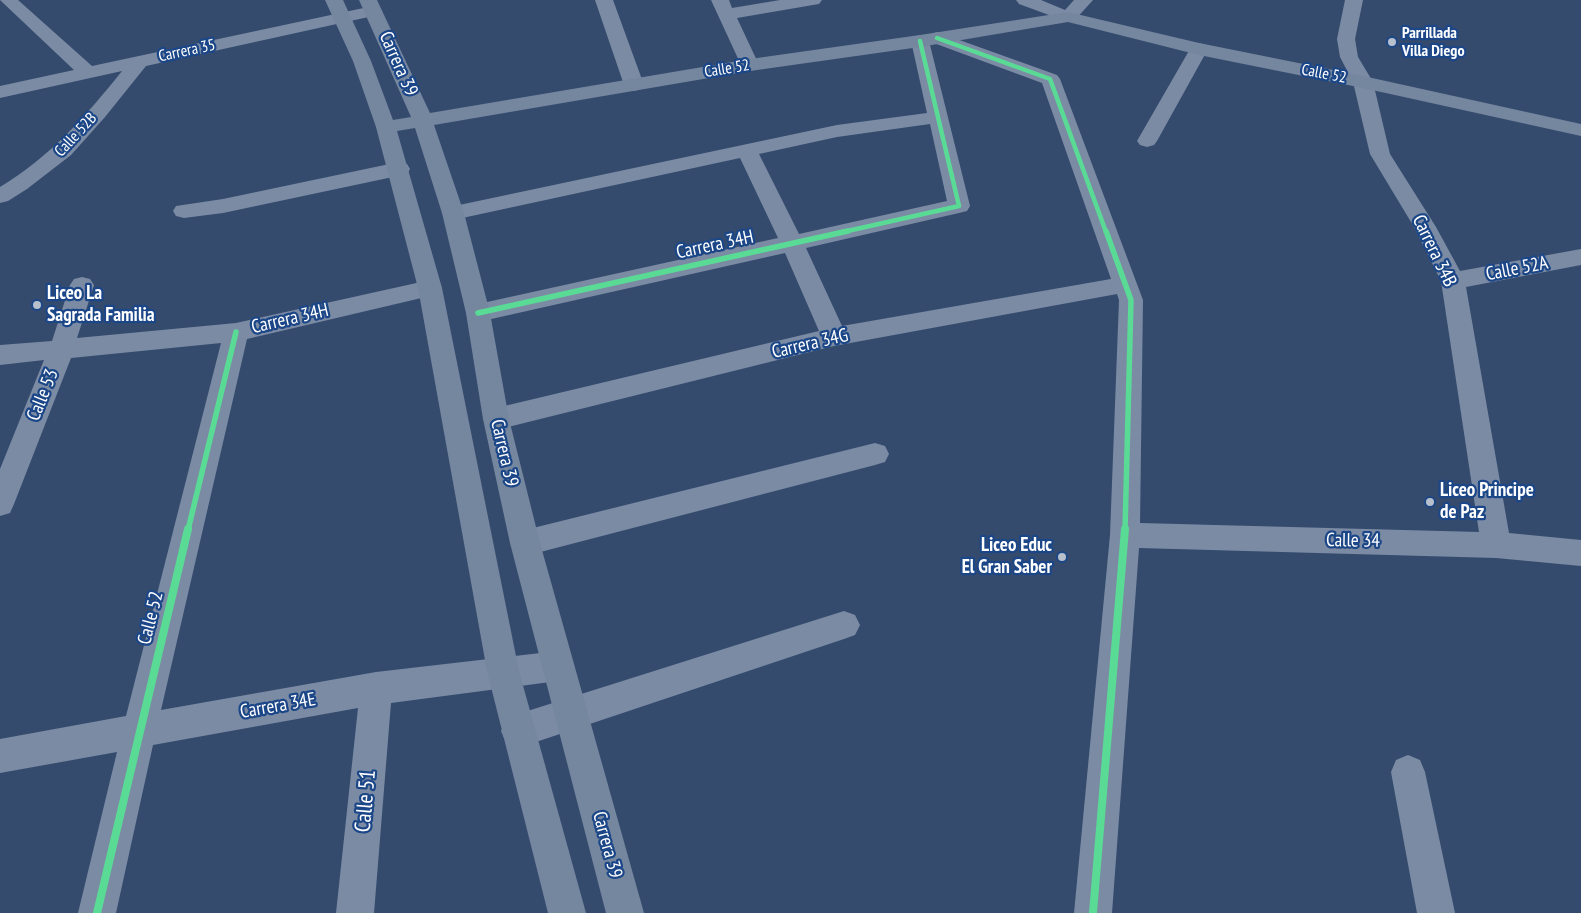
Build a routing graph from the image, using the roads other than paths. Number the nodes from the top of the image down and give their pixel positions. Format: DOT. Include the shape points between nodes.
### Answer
graph roads {
  1 [pos="8,0"];
  2 [pos="604,0"];
  3 [pos="813,0"];
  4 [pos="1025,0"];
  5 [pos="1084,0"];
  6 [pos="1354,0"];
  7 [pos="371,6"];
  8 [pos="723,7"];
  9 [pos="338,9"];
  10 [pos="1068,17"];
  11 [pos="929,40"];
  12 [pos="1199,49"];
  13 [pos="141,60"];
  14 [pos="750,65"];
  15 [pos="87,72"];
  16 [pos="1363,82"];
  17 [pos="634,85"];
  18 [pos="0,92"];
  19 [pos="939,117"];
  20 [pos="423,121"];
  21 [pos="386,127"];
  22 [pos="1581,130"];
  23 [pos="1147,141"];
  24 [pos="746,150"];
  25 [pos="399,169"];
  26 [pos="0,196"];
  27 [pos="184,211"];
  28 [pos="453,213"];
  29 [pos="792,243"];
  30 [pos="1581,257"];
  31 [pos="1453,281"];
  32 [pos="1126,284"];
  33 [pos="82,285"];
  34 [pos="430,288"];
  35 [pos="478,313"];
  36 [pos="236,332"];
  37 [pos="834,337"];
  38 [pos="62,347"];
  39 [pos="0,355"];
  40 [pos="496,418"];
  41 [pos="875,454"];
  42 [pos="0,504"];
  43 [pos="1125,535"];
  44 [pos="525,543"];
  45 [pos="1496,545"];
  46 [pos="1581,553"];
  47 [pos="844,625"];
  48 [pos="558,666"];
  49 [pos="503,670"];
  50 [pos="376,688"];
  51 [pos="571,715"];
  52 [pos="518,731"];
  53 [pos="139,732"];
  54 [pos="0,756"];
  55 [pos="1408,772"];
  56 [pos="97,913"];
  57 [pos="355,913"];
  58 [pos="567,913"];
  59 [pos="626,913"];
  60 [pos="1093,913"];
  61 [pos="1436,913"];
  1 -- 15 [label="street"];
  2 -- 17 [label="street"];
  3 -- 8 [label="street"];
  4 -- 10 [label="street, Calle 52"];
  5 -- 10 [label="street"];
  6 -- 16 [label="street, Carrera 34B" via="1346,39 1349,57"];
  7 -- 9 [label="street, Carrera 35"];
  7 -- 20 [label="main road, Carrera 39"];
  8 -- 14 [label="street"];
  9 -- 13 [label="street, Carrera 35"];
  9 -- 21 [label="main road, Carrera 39" via="362,61"];
  10 -- 11 [label="main road, Calle 52"];
  10 -- 12 [label="main road, Calle 52"];
  11 -- 14 [label="main road, Calle 52"];
  11 -- 19 [label="street"];
  11 -- 32 [label="street" via="1050,79"];
  12 -- 16 [label="main road, Calle 52"];
  12 -- 23 [label="street"];
  13 -- 15 [label="street, Carrera 35"];
  13 -- 26 [label="street, Calle 52B" via="52,161"];
  14 -- 17 [label="main road, Calle 52"];
  15 -- 18 [label="street, Carrera 35"];
  16 -- 22 [label="main road, Calle 52"];
  16 -- 31 [label="street, Carrera 34B" via="1380,154 1425,227"];
  17 -- 20 [label="main road, Calle 52"];
  19 -- 24 [label="street" via="837,131"];
  19 -- 29 [label="street, Carrera 34H" via="959,206"];
  20 -- 21 [label="main road, Calle 52"];
  20 -- 28 [label="main road, Carrera 39"];
  21 -- 25 [label="main road, Carrera 39"];
  24 -- 28 [label="street"];
  24 -- 29 [label="street"];
  25 -- 27 [label="street" via="224,206"];
  25 -- 34 [label="main road, Carrera 39"];
  28 -- 35 [label="main road, Carrera 39"];
  29 -- 35 [label="street, Carrera 34H"];
  29 -- 37 [label="street"];
  30 -- 31 [label="street, Calle 52A"];
  31 -- 45 [label="street, Carrera 34B"];
  32 -- 37 [label="street, Carrera 34G"];
  32 -- 43 [label="street" via="1131,300"];
  33 -- 38 [label="street, Calle 53"];
  34 -- 36 [label="street, Carrera 34H"];
  34 -- 49 [label="main road, Carrera 39"];
  35 -- 40 [label="main road, Carrera 39"];
  36 -- 38 [label="street, Carrera 34H"];
  36 -- 53 [label="street, Calle 52"];
  37 -- 40 [label="street, Carrera 34G"];
  38 -- 39 [label="street, Carrera 34H"];
  38 -- 42 [label="street, Calle 53"];
  40 -- 44 [label="main road, Carrera 39"];
  41 -- 44 [label="street"];
  43 -- 45 [label="street, Calle 34"];
  43 -- 60 [label="street"];
  44 -- 48 [label="main road, Carrera 39"];
  45 -- 46 [label="street, Calle 34"];
  47 -- 51 [label="street"];
  48 -- 49 [label="street, Carrera 34E"];
  48 -- 51 [label="main road, Carrera 39"];
  49 -- 50 [label="street, Carrera 34E"];
  49 -- 52 [label="main road, Carrera 39"];
  50 -- 53 [label="street, Carrera 34E"];
  50 -- 57 [label="street, Calle 51"];
  51 -- 52 [label="street"];
  51 -- 59 [label="main road, Carrera 39"];
  52 -- 58 [label="main road, Carrera 39"];
  53 -- 54 [label="street, Carrera 34E"];
  53 -- 56 [label="street, Calle 52"];
  55 -- 61 [label="street"];
}
